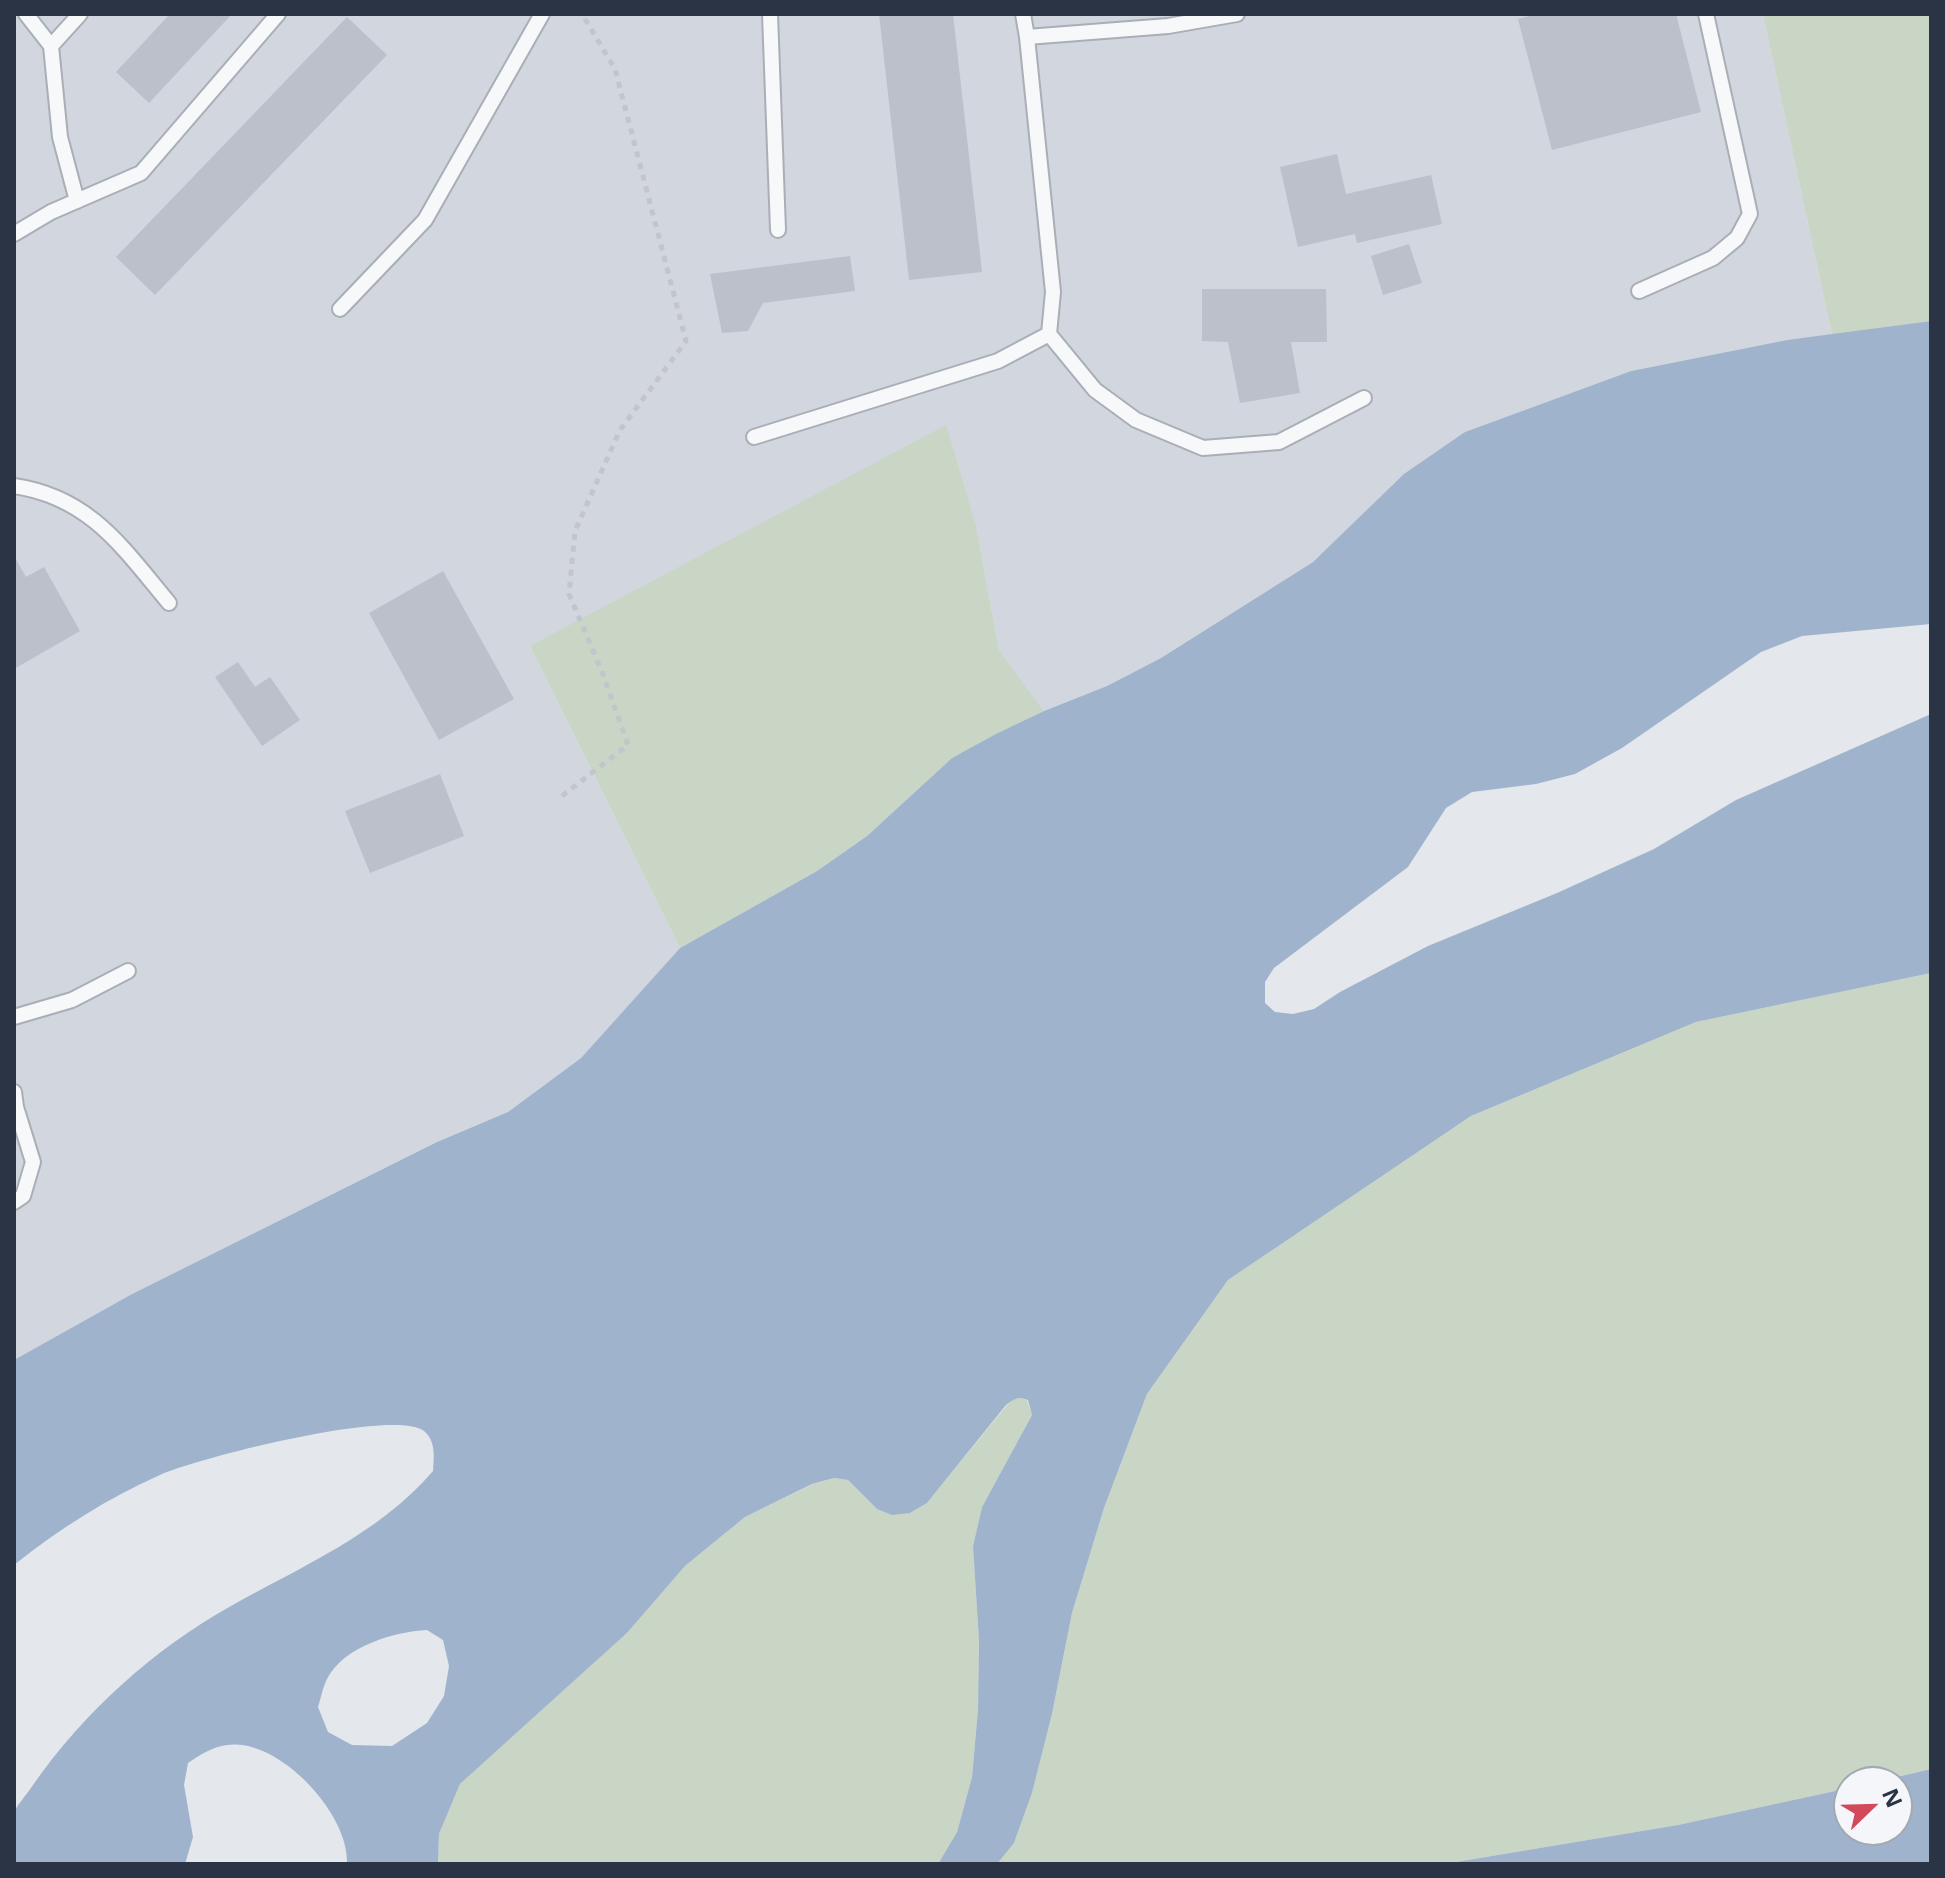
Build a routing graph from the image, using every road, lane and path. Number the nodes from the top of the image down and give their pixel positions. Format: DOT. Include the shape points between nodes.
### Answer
graph roads {
  1 [pos="26,14"];
  2 [pos="80,14"];
  3 [pos="278,14"];
  4 [pos="542,14"];
  5 [pos="582,14"];
  6 [pos="770,14"];
  7 [pos="1023,14"];
  8 [pos="1237,14"];
  9 [pos="1706,14"];
  10 [pos="1027,37"];
  11 [pos="51,46"];
  12 [pos="77,201"];
  13 [pos="778,230"];
  14 [pos="14,234"];
  15 [pos="1639,291"];
  16 [pos="340,309"];
  17 [pos="1049,334"];
  18 [pos="1364,398"];
  19 [pos="754,437"];
  20 [pos="14,486"];
  21 [pos="169,603"];
  22 [pos="562,796"];
  23 [pos="128,971"];
  24 [pos="14,1017"];
  25 [pos="14,1092"];
  26 [pos="14,1202"];
  1 -- 11 [label="lane"];
  2 -- 11 [label="lane"];
  3 -- 12 [label="lane" via="141,173"];
  4 -- 16 [label="lane" via="425,220"];
  5 -- 22 [label="path" via="615,69 686,341 620,430 575,531 569,594 628,745"];
  6 -- 13 [label="lane"];
  7 -- 10 [label="lane"];
  8 -- 10 [label="lane" via="1168,26"];
  9 -- 15 [label="lane" via="1750,214 1737,238 1713,258"];
  10 -- 17 [label="lane" via="1053,292"];
  11 -- 12 [label="lane" via="60,137"];
  12 -- 14 [label="lane"];
  17 -- 18 [label="lane" via="1095,390 1136,420 1203,448 1279,442"];
  17 -- 19 [label="lane" via="998,361"];
  20 -- 21 [label="lane" via="40,490 80,508 117,541"];
  23 -- 24 [label="lane" via="72,1000"];
  25 -- 26 [label="lane" via="33,1162 23,1196"];
}
